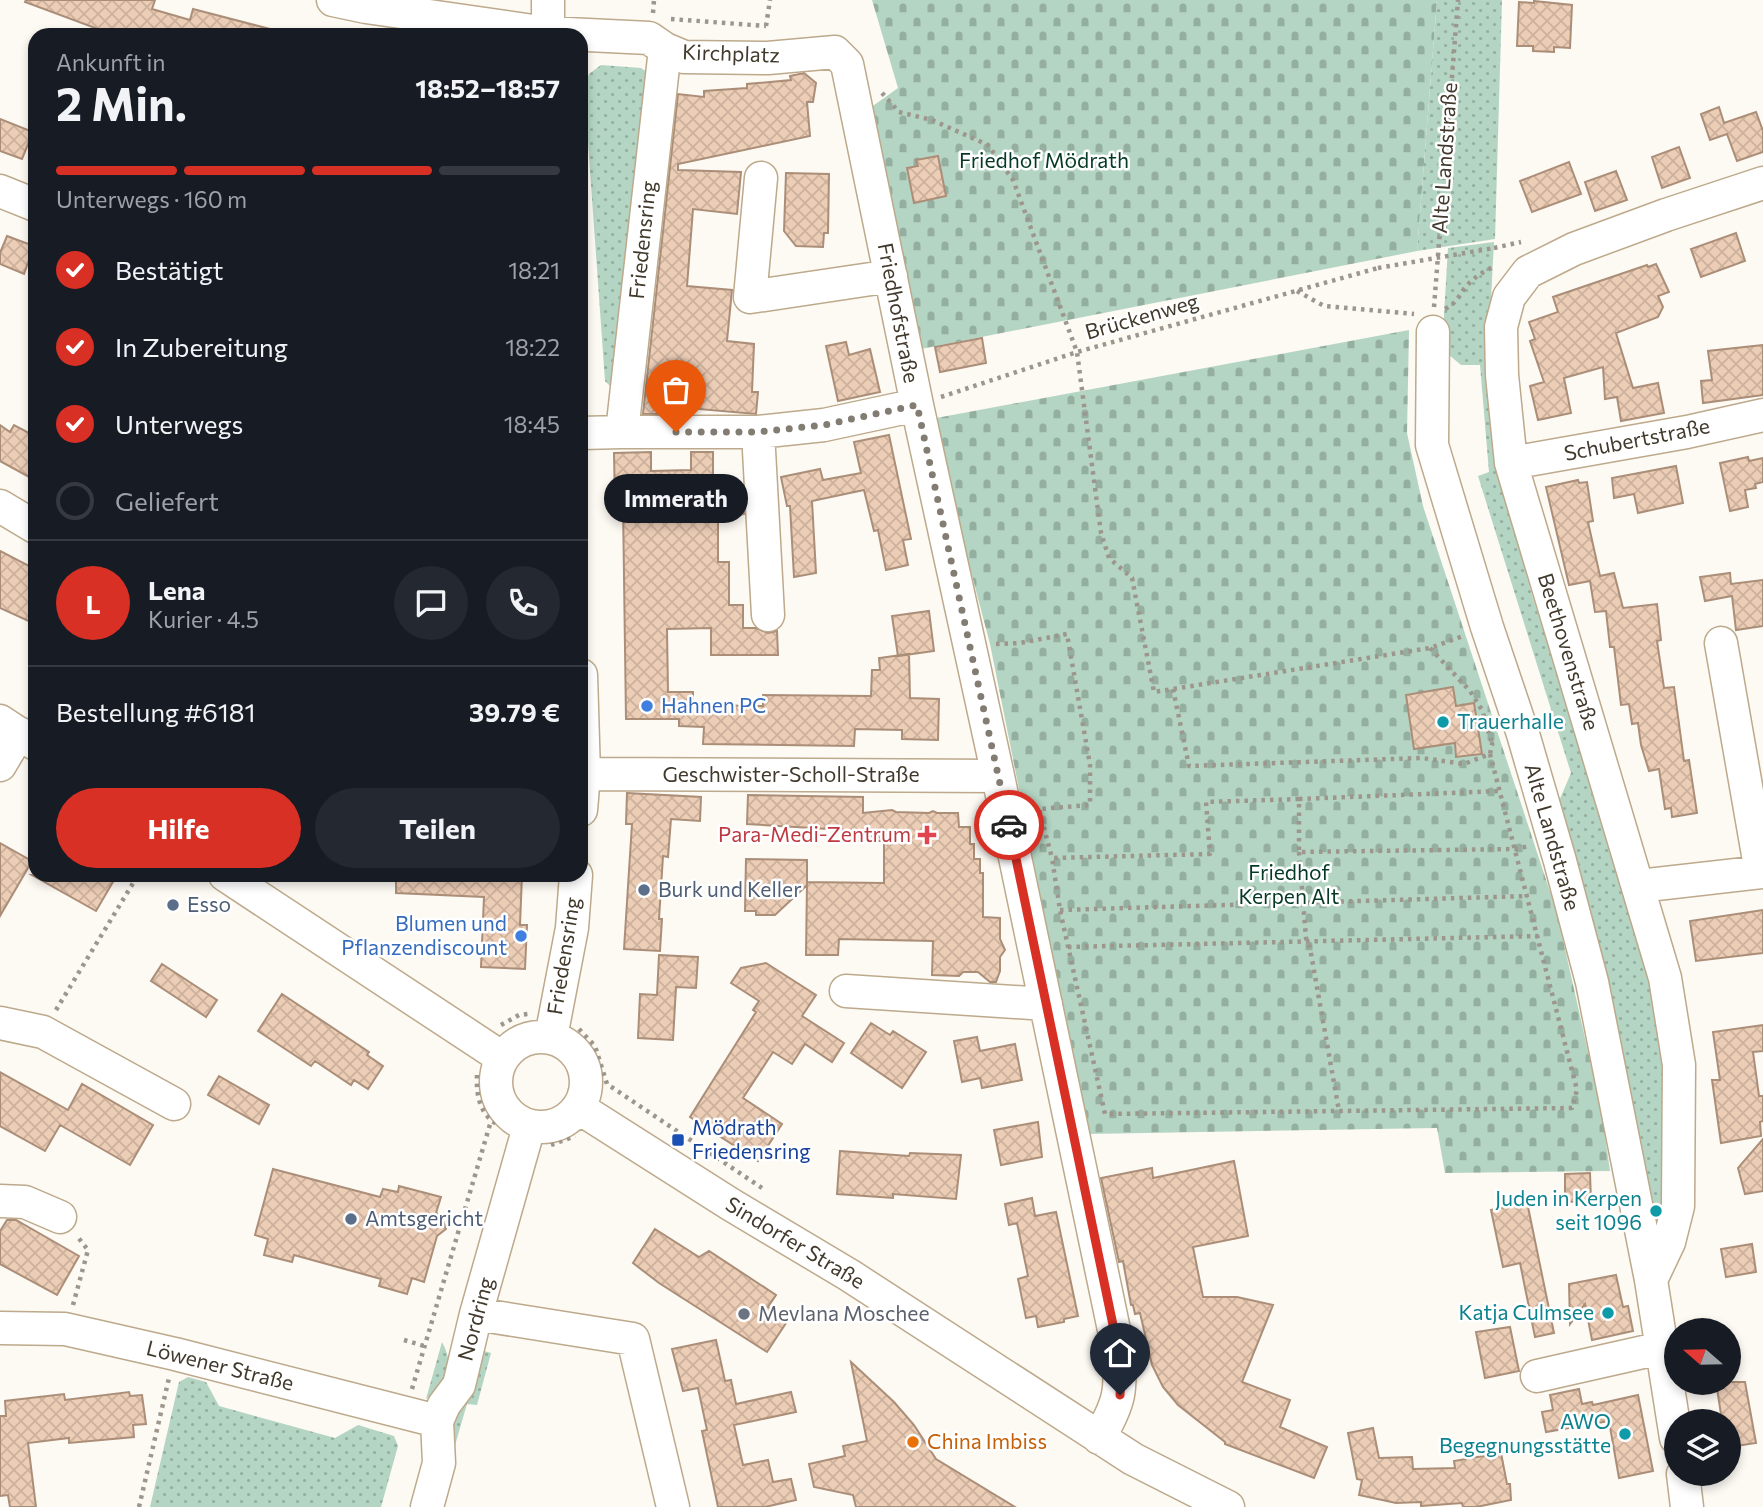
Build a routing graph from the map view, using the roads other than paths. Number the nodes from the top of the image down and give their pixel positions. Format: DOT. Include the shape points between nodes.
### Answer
graph roads {
  1 [pos="333,0"];
  2 [pos="548,0"];
  3 [pos="374,13"];
  4 [pos="498,28"];
  5 [pos="547,28"];
  6 [pos="665,34"];
  7 [pos="588,36"];
  8 [pos="835,52"];
  9 [pos="761,178"];
  10 [pos="1763,183"];
  11 [pos="0,191"];
  12 [pos="28,202"];
  13 [pos="891,276"];
  14 [pos="1429,321"];
  15 [pos="917,405"];
  16 [pos="1763,415"];
  17 [pos="622,432"];
  18 [pos="758,432"];
  19 [pos="588,433"];
  20 [pos="1511,463"];
  21 [pos="0,506"];
  22 [pos="28,523"];
  23 [pos="768,615"];
  24 [pos="1721,643"];
  25 [pos="18,732"];
  26 [pos="0,765"];
  27 [pos="588,774"];
  28 [pos="998,776"];
  29 [pos="1762,872"];
  30 [pos="236,882"];
  31 [pos="575,882"];
  32 [pos="1639,886"];
  33 [pos="846,991"];
  34 [pos="1046,1004"];
  35 [pos="0,1023"];
  36 [pos="552,1028"];
  37 [pos="501,1057"];
  38 [pos="174,1104"];
  39 [pos="579,1108"];
  40 [pos="529,1127"];
  41 [pos="0,1201"];
  42 [pos="60,1217"];
  43 [pos="1651,1280"];
  44 [pos="476,1314"];
  45 [pos="0,1328"];
  46 [pos="1661,1348"];
  47 [pos="1537,1376"];
  48 [pos="1671,1409"];
  49 [pos="436,1422"];
  50 [pos="1098,1438"];
  51 [pos="1684,1486"];
  52 [pos="1180,1495"];
  53 [pos="427,1507"];
  54 [pos="673,1507"];
  55 [pos="1228,1507"];
  56 [pos="1687,1507"];
  1 -- 3 [label="street, Kirchplatz"];
  2 -- 5 [label="street"];
  3 -- 4 [label="street, Kirchplatz"];
  6 -- 7 [label="street, Kirchplatz" via="649,38"];
  6 -- 8 [label="street, Kirchplatz" via="684,57 768,58"];
  6 -- 17 [label="street, Friedensring"];
  8 -- 13 [label="street, Friedhofstraße" via="848,64"];
  9 -- 13 [label="street" via="750,297"];
  10 -- 20 [label="street, Beethovenstraße" via="1574,249 1528,272 1509,297 1501,327"];
  11 -- 12 [label="street"];
  13 -- 15 [label="street, Friedhofstraße"];
  14 -- 43 [label="street, Alte Landstraße" via="1432,445 1523,734 1592,982"];
  15 -- 18 [label="street" via="824,425"];
  15 -- 28 [label="street, Friedhofstraße"];
  16 -- 20 [label="street, Schubertstraße"];
  17 -- 18 [label="street"];
  17 -- 19 [label="street"];
  18 -- 23 [label="street"];
  20 -- 32 [label="street, Beethovenstraße"];
  21 -- 22 [label="street"];
  24 -- 29 [label="street"];
  25 -- 26 [label="street"];
  27 -- 28 [label="street, Geschwister-Scholl-Straße"];
  28 -- 34 [label="street, Friedhofstraße"];
  29 -- 32 [label="street"];
  30 -- 37 [label="street"];
  31 -- 36 [label="street, Friedensring" via="572,928"];
  32 -- 43 [label="street, Beethovenstraße" via="1665,978 1679,1065 1678,1206 1669,1242"];
  33 -- 34 [label="street"];
  34 -- 50 [label="street, Friedhofstraße" via="1118,1349 1120,1395"];
  35 -- 38 [label="street" via="43,1031"];
  36 -- 37 [label="street" via="513,1044"];
  36 -- 39 [label="street" via="575,1049 587,1078"];
  37 -- 40 [label="street" via="494,1085 505,1112"];
  39 -- 40 [label="street" via="566,1121 548,1128"];
  39 -- 50 [label="street, Sindorfer Straße" via="849,1275"];
  40 -- 44 [label="street, Nordring"];
  41 -- 42 [label="street" via="25,1202"];
  43 -- 46 [label="street, Alte Landstraße"];
  44 -- 49 [label="street, Nordring" via="459,1385"];
  44 -- 54 [label="street" via="633,1339"];
  45 -- 49 [label="street, Löwener Straße" via="65,1329"];
  46 -- 47 [label="street"];
  46 -- 48 [label="street, Alte Landstraße"];
  49 -- 53 [label="street" via="439,1463"];
  50 -- 52 [label="street, Sindorfer Straße"];
  51 -- 56 [label="street"];
  52 -- 55 [label="street, Sindorfer Straße"];
}
